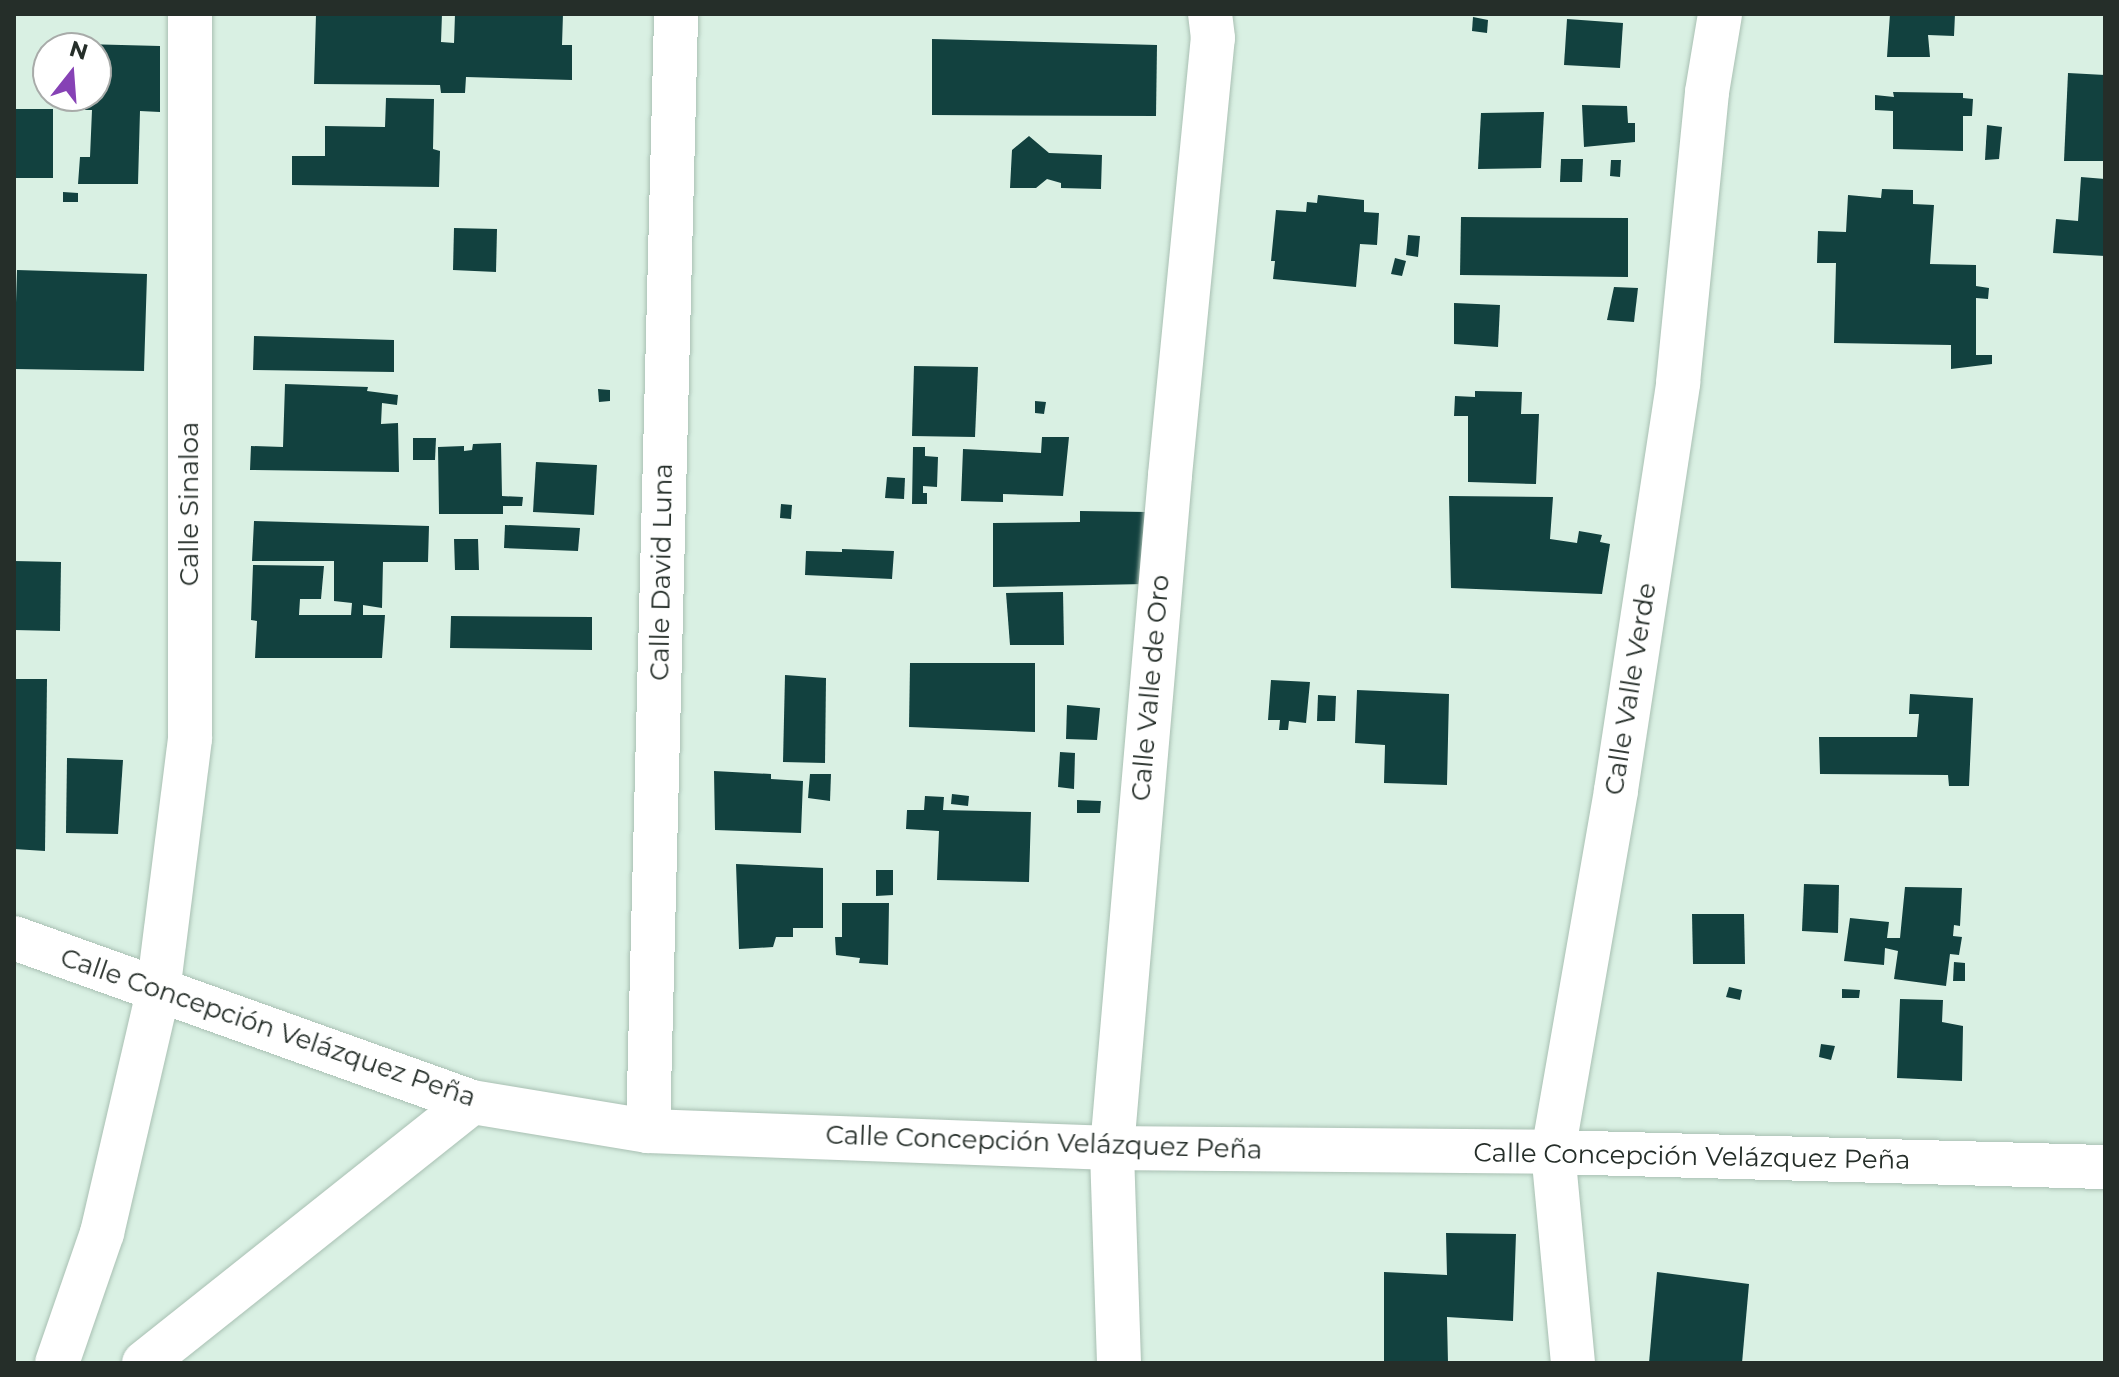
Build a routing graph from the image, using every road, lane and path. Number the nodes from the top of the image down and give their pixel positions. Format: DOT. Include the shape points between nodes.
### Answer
graph roads {
  1 [pos="190,14"];
  2 [pos="676,14"];
  3 [pos="1210,14"];
  4 [pos="1720,14"];
  5 [pos="14,938"];
  6 [pos="158,992"];
  7 [pos="472,1102"];
  8 [pos="648,1131"];
  9 [pos="1112,1148"];
  10 [pos="1553,1152"];
  11 [pos="2105,1167"];
  12 [pos="57,1363"];
  13 [pos="144,1363"];
  14 [pos="1119,1363"];
  15 [pos="1573,1363"];
  1 -- 6 [label="street, Calle Sinaloa" via="190,739"];
  2 -- 8 [label="street, Calle David Luna"];
  3 -- 9 [label="street, Calle Valle de Oro" via="1213,38"];
  4 -- 10 [label="street, Calle Valle Verde" via="1707,92 1678,383 1616,790"];
  5 -- 6 [label="street, Calle Concepción Velázquez Peña"];
  6 -- 7 [label="street, Calle Concepción Velázquez Peña"];
  6 -- 12 [label="street, Calle Sinaloa" via="102,1233"];
  7 -- 8 [label="street, Calle Concepción Velázquez Peña"];
  7 -- 13 [label="street"];
  8 -- 9 [label="street, Calle Concepción Velázquez Peña"];
  9 -- 10 [label="street, Calle Concepción Velázquez Peña"];
  9 -- 14 [label="street, Calle Valle de Oro"];
  10 -- 11 [label="street, Calle Concepción Velázquez Peña"];
  10 -- 15 [label="street, Calle Valle Verde"];
}
